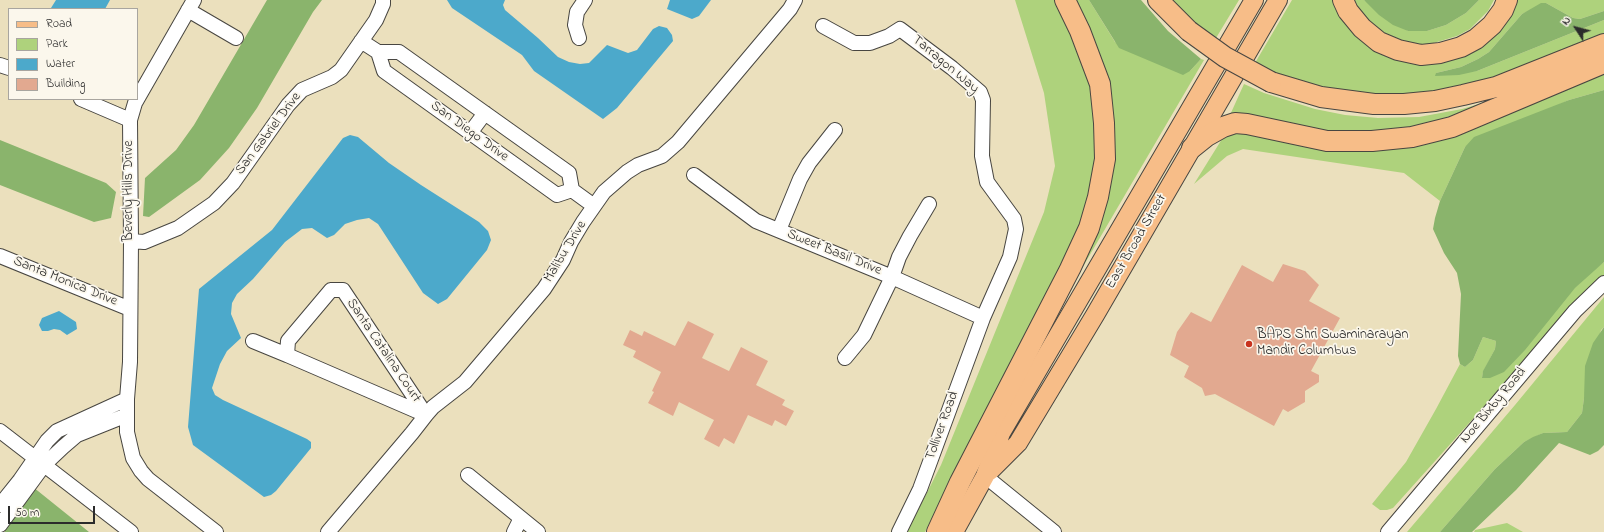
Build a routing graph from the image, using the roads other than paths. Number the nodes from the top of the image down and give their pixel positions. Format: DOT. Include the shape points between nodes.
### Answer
graph roads {
  1 [pos="384,0"];
  2 [pos="585,0"];
  3 [pos="795,0"];
  4 [pos="1065,0"];
  5 [pos="1158,0"];
  6 [pos="1254,0"];
  7 [pos="1278,0"];
  8 [pos="1343,0"];
  9 [pos="1507,0"];
  10 [pos="191,5"];
  11 [pos="823,26"];
  12 [pos="236,38"];
  13 [pos="579,38"];
  14 [pos="361,41"];
  15 [pos="1604,44"];
  16 [pos="378,52"];
  17 [pos="1604,63"];
  18 [pos="138,98"];
  19 [pos="83,100"];
  20 [pos="137,100"];
  21 [pos="485,113"];
  22 [pos="130,120"];
  23 [pos="836,130"];
  24 [pos="470,133"];
  25 [pos="1192,148"];
  26 [pos="694,175"];
  27 [pos="572,190"];
  28 [pos="929,204"];
  29 [pos="594,206"];
  30 [pos="779,230"];
  31 [pos="131,242"];
  32 [pos="0,256"];
  33 [pos="892,277"];
  34 [pos="1604,283"];
  35 [pos="130,309"];
  36 [pos="983,318"];
  37 [pos="253,341"];
  38 [pos="287,355"];
  39 [pos="845,358"];
  40 [pos="127,399"];
  41 [pos="127,415"];
  42 [pos="426,415"];
  43 [pos="0,431"];
  44 [pos="39,462"];
  45 [pos="468,475"];
  46 [pos="985,476"];
  47 [pos="0,505"];
  48 [pos="521,518"];
  49 [pos="0,525"];
  50 [pos="131,532"];
  51 [pos="216,532"];
  52 [pos="328,532"];
  53 [pos="514,532"];
  54 [pos="538,532"];
  55 [pos="899,532"];
  56 [pos="937,532"];
  57 [pos="954,532"];
  58 [pos="1054,532"];
  59 [pos="1388,532"];
  1 -- 14 [label="street, San Gabriel Drive" via="376,20"];
  2 -- 13 [label="street" via="577,12 575,25"];
  3 -- 29 [label="street, Malibu Drive" via="790,10 678,142 662,156 627,172 604,192"];
  4 -- 56 [label="highway" via="1083,37 1100,84 1105,159 1098,197 1089,228 1070,269 960,482"];
  5 -- 15 [label="highway, bridge" via="1189,31 1226,57 1271,82 1321,97 1374,104 1404,104 1463,96 1496,87"];
  6 -- 46 [label="main road, East Broad Street" via="1002,433"];
  7 -- 25 [label="main road, East Broad Street"];
  8 -- 9 [label="highway" via="1348,11 1362,28 1379,42 1421,56 1461,47 1476,39 1492,25"];
  10 -- 12 [label="street"];
  10 -- 18 [label="street, Beverly Hills Drive"];
  11 -- 36 [label="street, Tarragon Way" via="854,43 870,43 900,29 980,92 983,100 982,156 987,182 1014,220 1016,229 1010,257"];
  14 -- 16 [label="street"];
  14 -- 31 [label="street, San Gabriel Drive" via="341,70 332,77 307,87 297,95 233,182 214,202 178,228 144,242"];
  16 -- 21 [label="street, San Diego Drive" via="399,52"];
  16 -- 24 [label="street, San Diego Drive" via="384,71"];
  17 -- 25 [label="highway" via="1452,127 1412,137 1372,141 1326,141 1235,123 1207,136"];
  19 -- 22 [label="street"];
  20 -- 22 [label="street, Beverly Hills Drive"];
  21 -- 24 [label="street"];
  21 -- 27 [label="street, San Diego Drive" via="569,172"];
  22 -- 31 [label="street, Beverly Hills Drive"];
  23 -- 30 [label="street" via="809,163"];
  24 -- 27 [label="street, San Diego Drive" via="557,195"];
  25 -- 46 [label="main road, East Broad Street" via="1018,443"];
  26 -- 30 [label="street, Sweet Basil Drive" via="756,221"];
  27 -- 29 [label="street"];
  28 -- 33 [label="street" via="899,257"];
  29 -- 42 [label="street, Malibu Drive" via="544,289 465,382 433,406"];
  30 -- 33 [label="street, Sweet Basil Drive"];
  31 -- 35 [label="street, Beverly Hills Drive"];
  32 -- 35 [label="street, Santa Monica Drive"];
  33 -- 36 [label="street, Sweet Basil Drive"];
  33 -- 39 [label="street" via="864,336"];
  34 -- 59 [label="street, Noe Bixby Road" via="1575,311"];
  35 -- 40 [label="street, Beverly Hills Drive"];
  36 -- 55 [label="street, Tolliver Road" via="920,489"];
  37 -- 38 [label="street"];
  38 -- 42 [label="street, Santa Catalina Court"];
  38 -- 42 [label="street, Santa Catalina Court" via="288,341 331,290 342,290"];
  40 -- 41 [label="street, Beverly Hills Drive"];
  40 -- 44 [label="street" via="57,431"];
  41 -- 44 [label="street" via="77,435"];
  41 -- 51 [label="street, Beverly Hills Drive" via="133,458 141,471"];
  42 -- 52 [label="street, Malibu Drive"];
  43 -- 44 [label="street"];
  44 -- 47 [label="street"];
  44 -- 49 [label="street"];
  44 -- 50 [label="street"];
  45 -- 48 [label="street"];
  46 -- 57 [label="main road, East Broad Street"];
  46 -- 58 [label="street"];
  48 -- 53 [label="street"];
  48 -- 54 [label="street"];
}
